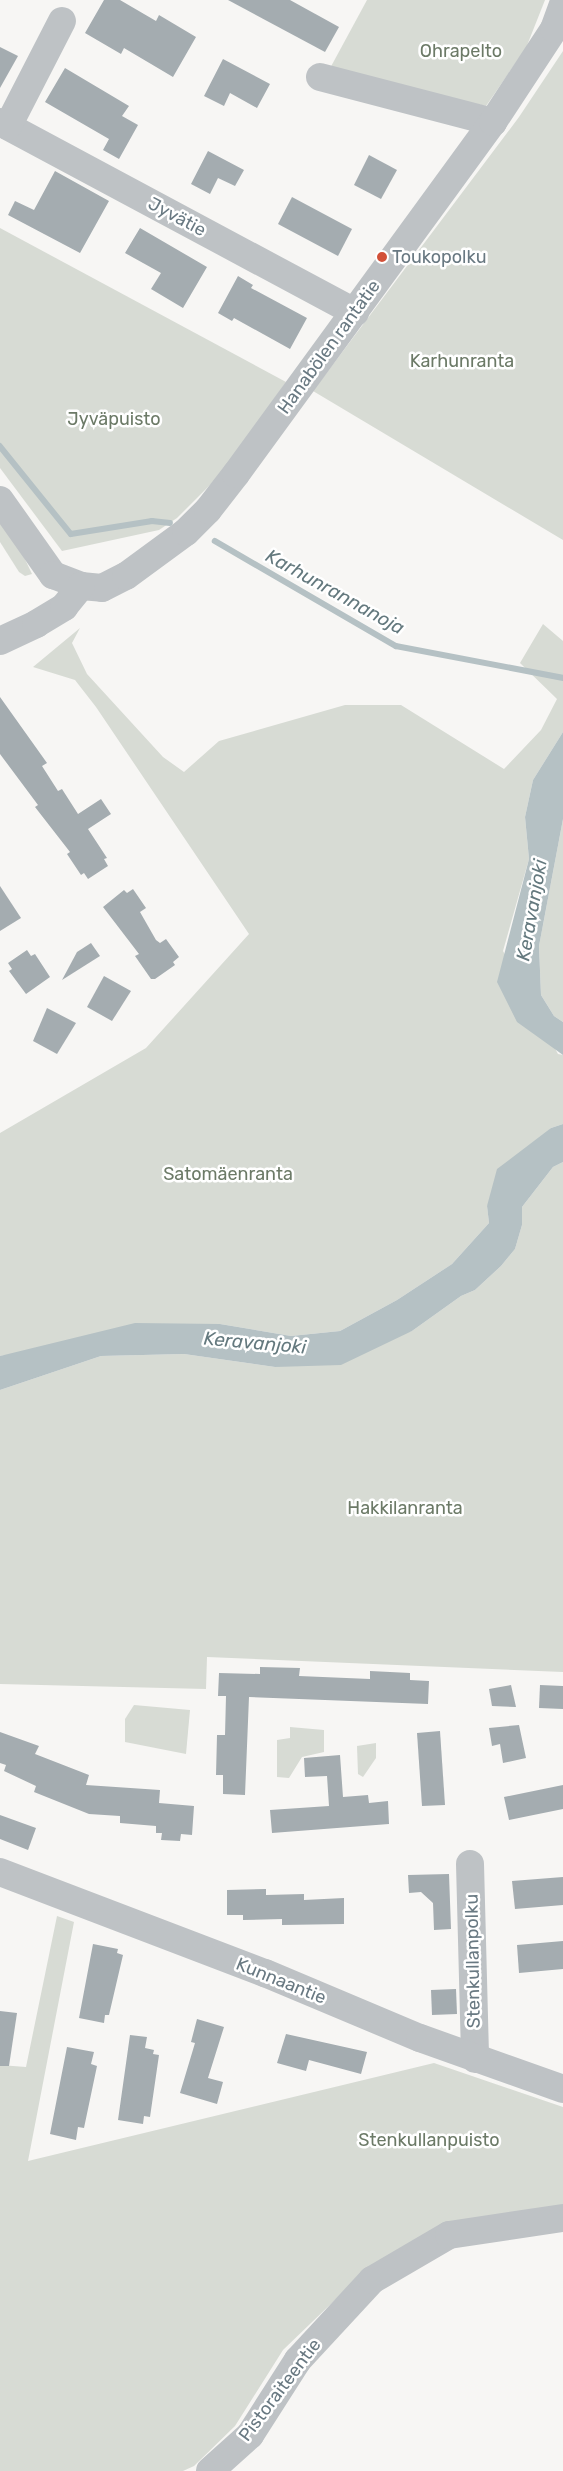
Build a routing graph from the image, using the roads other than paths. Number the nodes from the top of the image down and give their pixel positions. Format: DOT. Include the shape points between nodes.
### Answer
graph roads {
  1 [pos="563,4"];
  2 [pos="62,20"];
  3 [pos="320,76"];
  4 [pos="493,122"];
  5 [pos="4,124"];
  6 [pos="355,312"];
  7 [pos="0,500"];
  8 [pos="82,586"];
  9 [pos="0,641"];
  10 [pos="470,1864"];
  11 [pos="0,1872"];
  12 [pos="475,2059"];
  13 [pos="563,2089"];
  14 [pos="563,2218"];
  15 [pos="210,2471"];
  1 -- 4 [label="street, Hanabölen rantatie" via="550,36"];
  2 -- 5 [label="street"];
  3 -- 4 [label="street"];
  4 -- 6 [label="street, Hanabölen rantatie"];
  5 -- 6 [label="street, Jyvätie" via="273,280"];
  6 -- 8 [label="street, Hanabölen rantatie" via="208,510 140,568 102,588"];
  7 -- 8 [label="street" via="52,575"];
  8 -- 9 [label="street" via="64,607"];
  10 -- 12 [label="street, Stenkullanpolku"];
  11 -- 12 [label="street, Kunnaantie" via="265,1973"];
  12 -- 13 [label="street, Kunnaantie"];
  14 -- 15 [label="street, Pistoraiteentie" via="449,2235 372,2280 298,2360 250,2435"];
}
